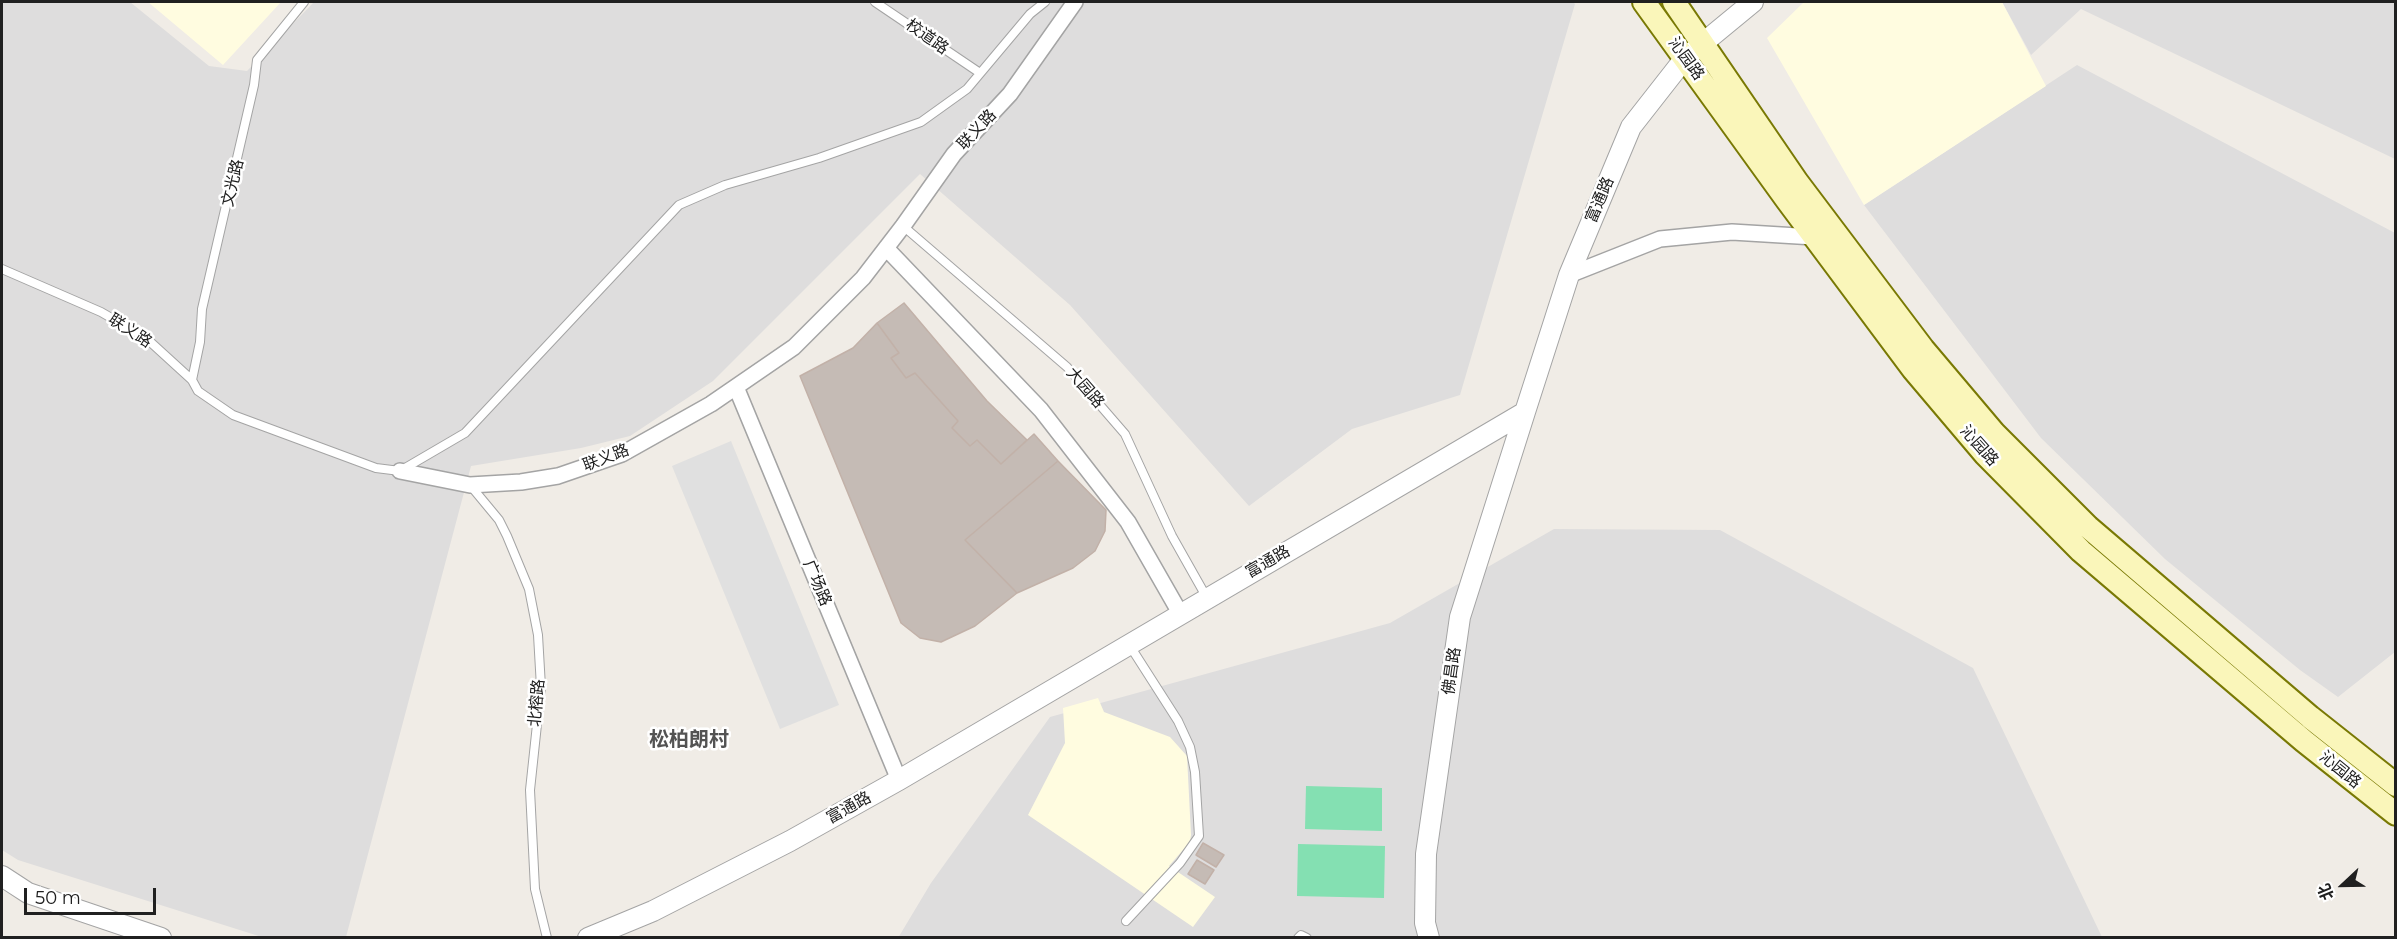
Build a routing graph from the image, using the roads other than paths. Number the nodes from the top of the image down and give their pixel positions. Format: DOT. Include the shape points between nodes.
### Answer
graph roads {
  1 [pos="304,2"];
  2 [pos="875,2"];
  3 [pos="1045,2"];
  4 [pos="1075,2"];
  5 [pos="1644,2"];
  6 [pos="1674,2"];
  7 [pos="1753,2"];
  8 [pos="1702,42"];
  9 [pos="1685,58"];
  10 [pos="980,74"];
  11 [pos="903,226"];
  12 [pos="1814,237"];
  13 [pos="886,248"];
  14 [pos="2,269"];
  15 [pos="1569,275"];
  16 [pos="192,380"];
  17 [pos="736,387"];
  18 [pos="1525,412"];
  19 [pos="400,471"];
  20 [pos="470,485"];
  21 [pos="1207,598"];
  22 [pos="1180,613"];
  23 [pos="1128,644"];
  24 [pos="899,780"];
  25 [pos="2396,785"];
  26 [pos="2396,814"];
  27 [pos="2,876"];
  28 [pos="1126,921"];
  29 [pos="161,938"];
  30 [pos="547,938"];
  31 [pos="588,938"];
  32 [pos="1298,938"];
  33 [pos="1307,938"];
  34 [pos="1429,938"];
  1 -- 16 [label="lane, 文光路" via="257,60 202,309"];
  2 -- 10 [label="lane, 校道路"];
  3 -- 10 [label="lane" via="1030,14"];
  4 -- 11 [label="street, 联义路" via="1010,94 954,154"];
  5 -- 9 [label="main road, 沁园路"];
  6 -- 8 [label="main road, 沁园路"];
  7 -- 8 [label="street, 富通路"];
  8 -- 9 [label="street, 富通路"];
  8 -- 25 [label="main road, 沁园路" via="1797,182 1923,349 1994,433 2088,527 2310,717"];
  9 -- 12 [label="main road, 沁园路"];
  9 -- 15 [label="street, 富通路" via="1631,127"];
  10 -- 19 [label="lane" via="967,89 921,122 819,158 725,185 680,205 465,433"];
  11 -- 13 [label="street, 联义路"];
  11 -- 21 [label="lane, 大园路" via="1067,367 1125,434 1172,536"];
  12 -- 15 [label="street" via="1732,232 1660,239"];
  12 -- 26 [label="main road, 沁园路" via="1913,369 1985,454 2081,551"];
  13 -- 17 [label="street, 联义路" via="794,347"];
  13 -- 22 [label="street" via="1041,410 1128,522"];
  14 -- 16 [label="lane, 联义路" via="101,312 146,338"];
  15 -- 18 [label="street, 富通路"];
  16 -- 19 [label="lane, 联义路" via="198,391 233,415 376,468"];
  17 -- 20 [label="street, 联义路" via="622,454 558,476"];
  17 -- 24 [label="street, 广场路"];
  18 -- 21 [label="street, 富通路"];
  18 -- 34 [label="street, 佛昌路" via="1460,617 1426,854 1425,923"];
  19 -- 20 [label="street, 联义路"];
  20 -- 30 [label="lane, 北榕路" via="507,536 529,589 538,635 541,687 530,790 535,889"];
  21 -- 22 [label="street, 富通路"];
  22 -- 23 [label="street, 富通路"];
  23 -- 24 [label="street, 富通路"];
  23 -- 28 [label="lane" via="1178,721 1190,747 1199,836 1180,863"];
  24 -- 31 [label="street, 富通路" via="663,906"];
  27 -- 29 [label="street" via="28,892"];
  32 -- 33 [label="lane"];
}
